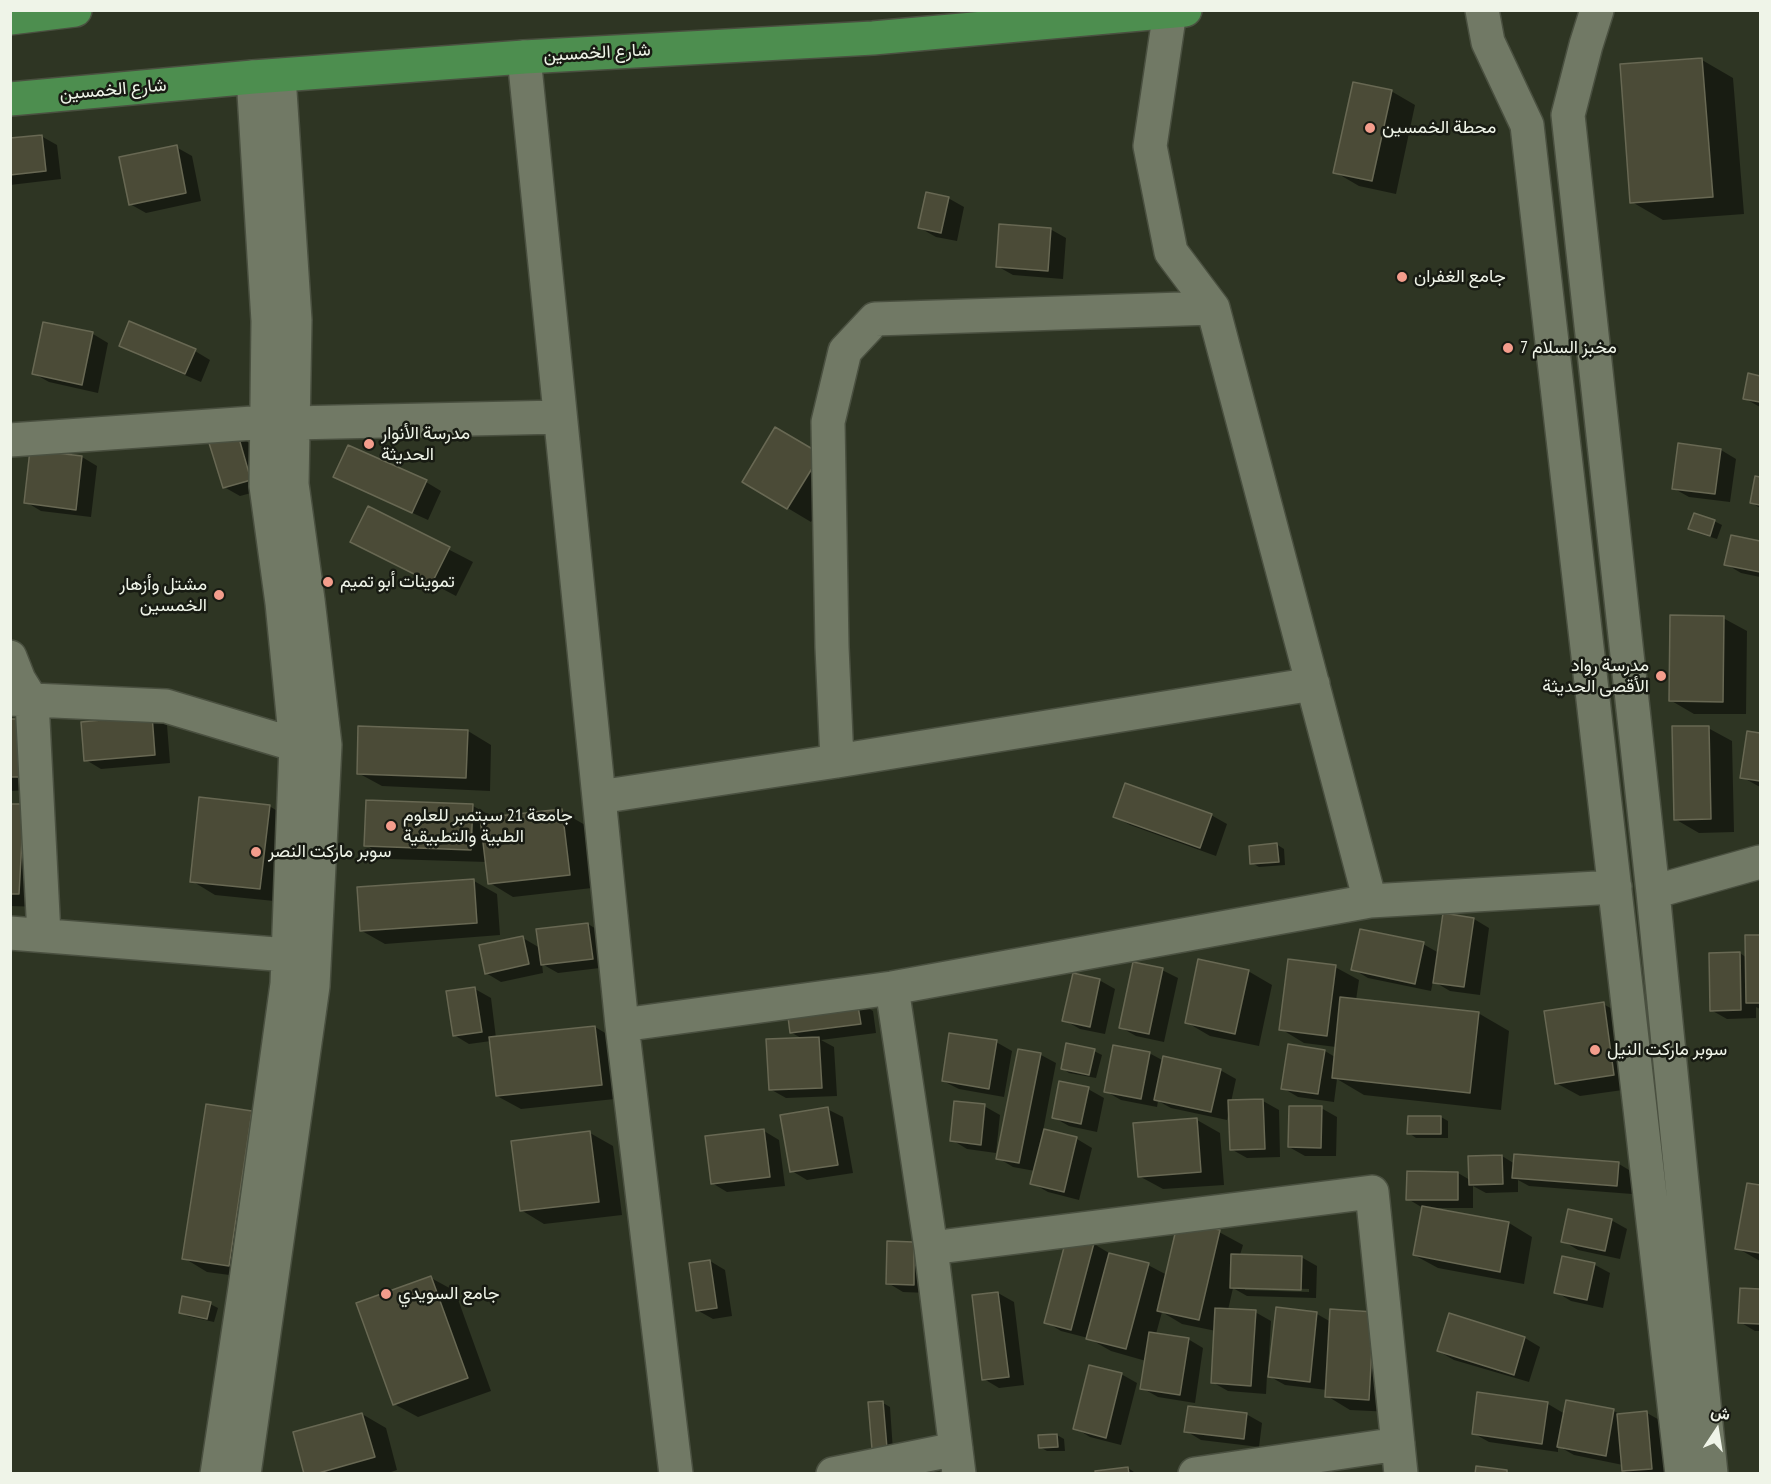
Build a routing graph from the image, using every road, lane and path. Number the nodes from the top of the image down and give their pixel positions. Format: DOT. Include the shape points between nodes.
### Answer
graph roads {
  1 [pos="75,10"];
  2 [pos="1482,10"];
  3 [pos="1597,10"];
  4 [pos="1177,11"];
  5 [pos="10,18"];
  6 [pos="524,57"];
  7 [pos="266,77"];
  8 [pos="10,99"];
  9 [pos="1213,308"];
  10 [pos="560,417"];
  11 [pos="280,423"];
  12 [pos="10,440"];
  13 [pos="10,657"];
  14 [pos="1313,684"];
  15 [pos="21,700"];
  16 [pos="296,745"];
  17 [pos="837,761"];
  18 [pos="599,797"];
  19 [pos="1761,862"];
  20 [pos="1615,888"];
  21 [pos="1653,892"];
  22 [pos="1370,901"];
  23 [pos="10,933"];
  24 [pos="44,935"];
  25 [pos="288,955"];
  26 [pos="892,988"];
  27 [pos="622,1025"];
  28 [pos="1670,1069"];
  29 [pos="1636,1071"];
  30 [pos="931,1248"];
  31 [pos="1400,1459"];
  32 [pos="958,1461"];
  33 [pos="217,1473"];
  34 [pos="244,1473"];
  35 [pos="676,1473"];
  36 [pos="833,1473"];
  37 [pos="1195,1473"];
  38 [pos="1682,1473"];
  39 [pos="1711,1473"];
  1 -- 5 [label="main road"];
  2 -- 20 [label="street" via="1488,42 1527,125"];
  3 -- 21 [label="street" via="1568,116"];
  4 -- 6 [label="main road, شارع الخمسين" via="873,38"];
  4 -- 9 [label="street" via="1150,146 1172,252"];
  6 -- 7 [label="main road, شارع الخمسين"];
  6 -- 10 [label="street"];
  7 -- 8 [label="main road, شارع الخمسين"];
  7 -- 11 [label="street" via="268,321"];
  9 -- 14 [label="street"];
  9 -- 17 [label="street" via="875,319 845,351 828,422"];
  10 -- 11 [label="street"];
  10 -- 18 [label="street"];
  11 -- 12 [label="street"];
  11 -- 16 [label="street" via="266,486"];
  11 -- 34 [label="street" via="308,600 324,734 324,768 313,986"];
  13 -- 15 [label="street" via="19,680"];
  14 -- 17 [label="street"];
  14 -- 22 [label="street"];
  15 -- 16 [label="street" via="166,706"];
  15 -- 24 [label="street"];
  16 -- 25 [label="street"];
  17 -- 18 [label="street"];
  18 -- 27 [label="street"];
  19 -- 21 [label="street"];
  20 -- 22 [label="street"];
  20 -- 29 [label="street"];
  21 -- 28 [label="street"];
  22 -- 26 [label="street"];
  23 -- 24 [label="street"];
  24 -- 25 [label="street"];
  25 -- 33 [label="street"];
  26 -- 27 [label="street"];
  26 -- 30 [label="street"];
  27 -- 35 [label="street"];
  28 -- 29 [label="street"];
  28 -- 39 [label="street"];
  29 -- 38 [label="street"];
  30 -- 31 [label="street" via="1372,1192"];
  30 -- 32 [label="street"];
  31 -- 37 [label="street"];
  32 -- 36 [label="street"];
}
